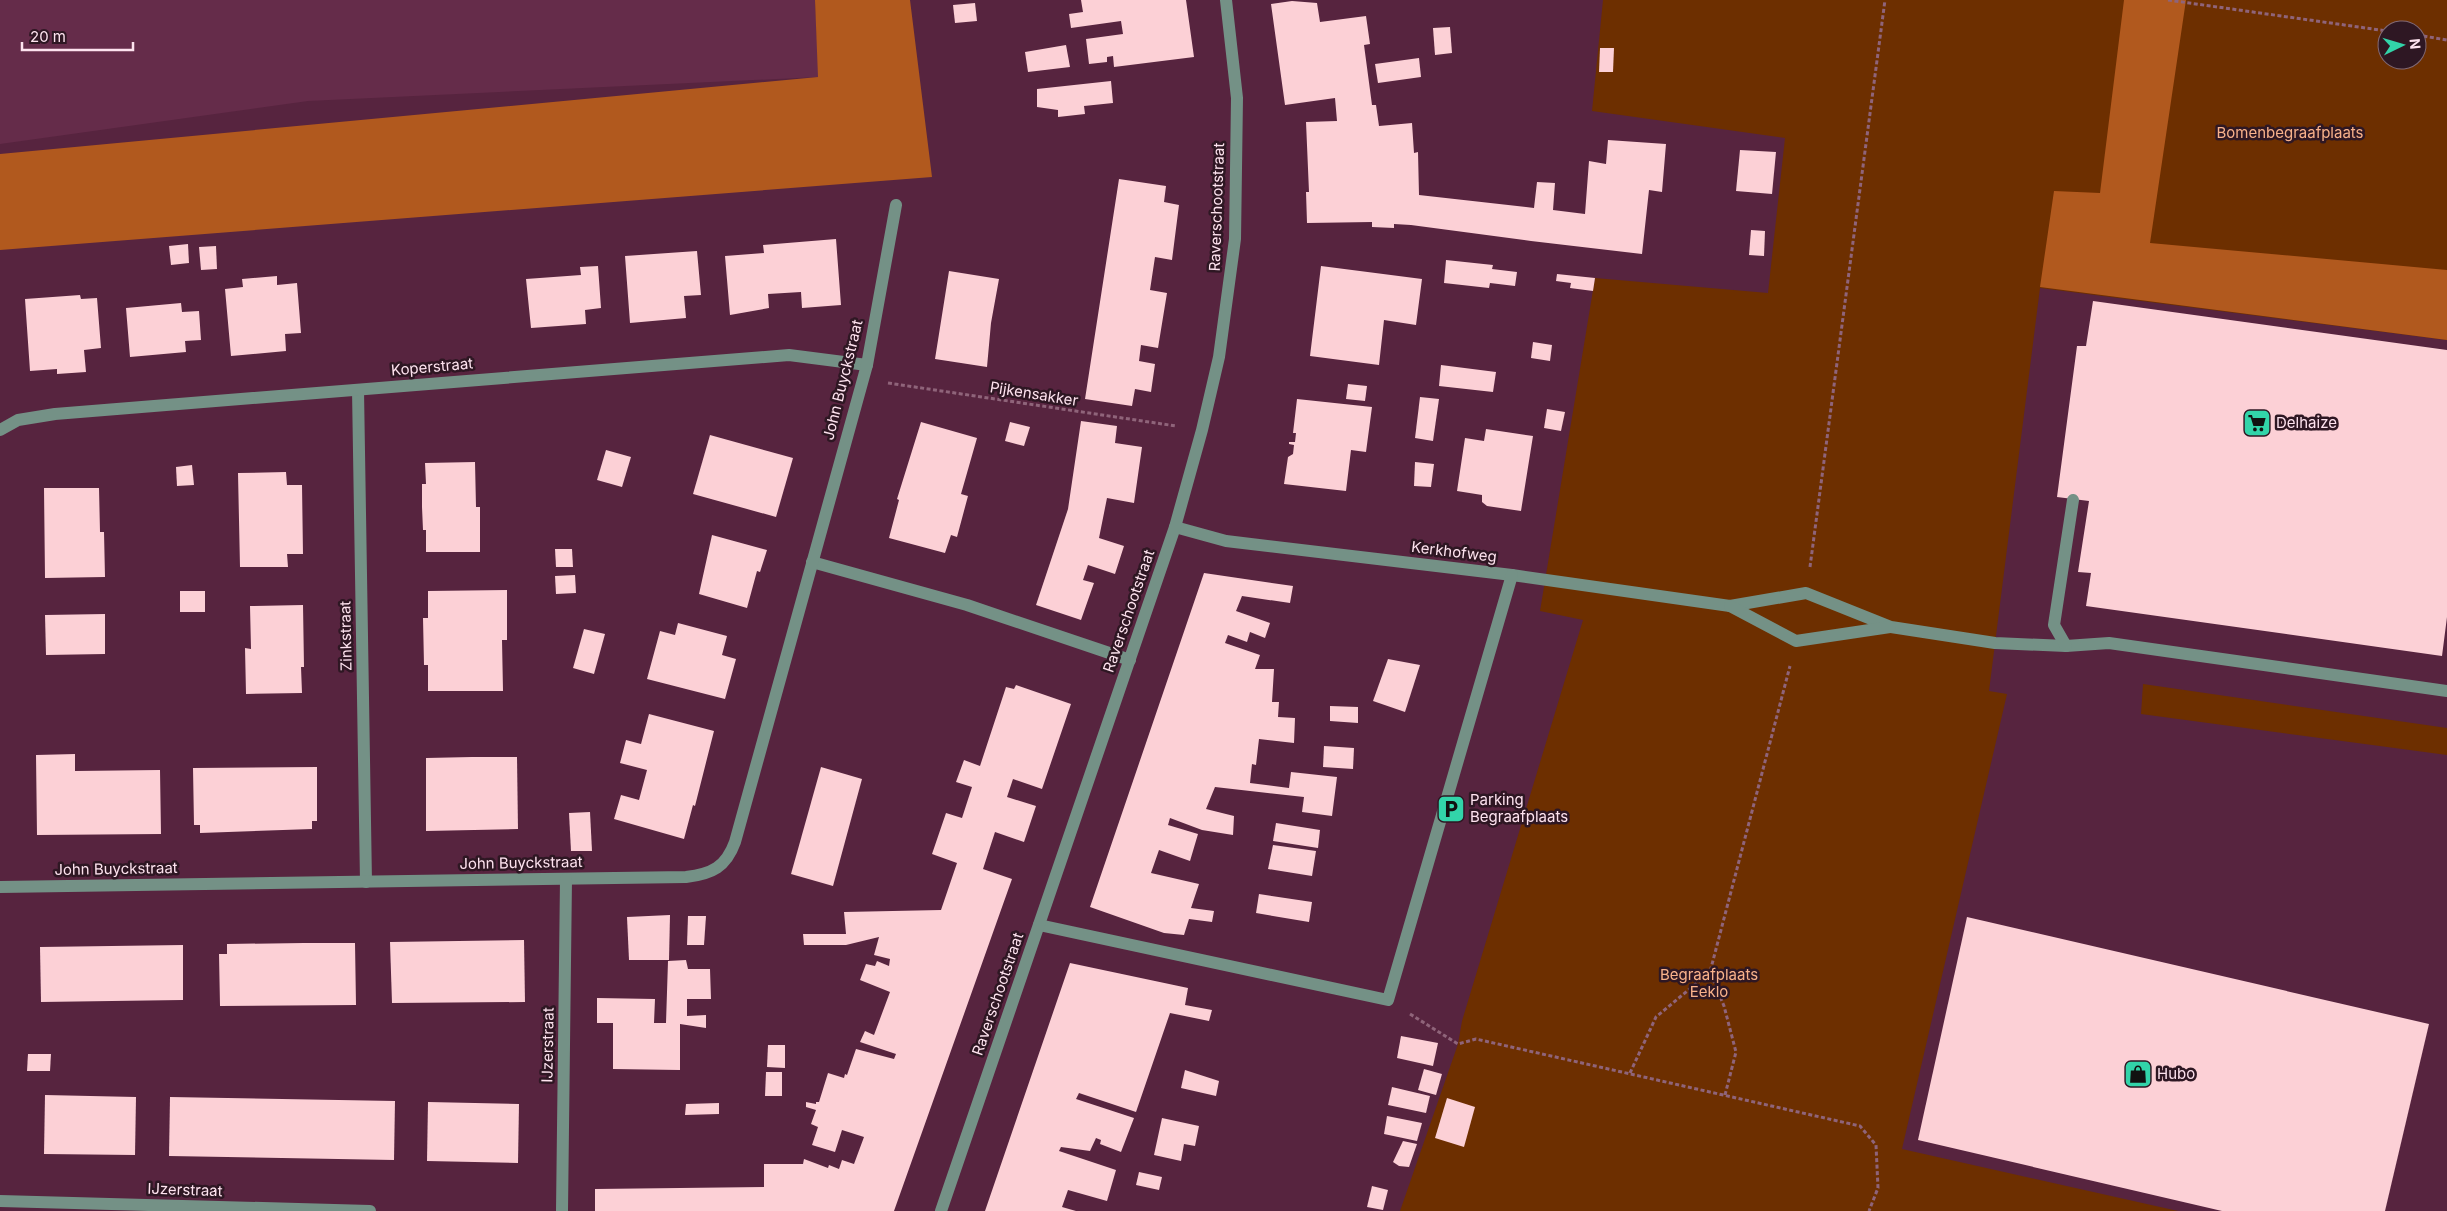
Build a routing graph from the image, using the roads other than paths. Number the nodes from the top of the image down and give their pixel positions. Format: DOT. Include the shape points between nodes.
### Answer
graph roads {
  1 [pos="1226,0"];
  2 [pos="896,205"];
  3 [pos="865,371"];
  4 [pos="358,390"];
  5 [pos="1,428"];
  6 [pos="2073,500"];
  7 [pos="1175,527"];
  8 [pos="812,562"];
  9 [pos="1512,575"];
  10 [pos="1730,606"];
  11 [pos="1892,627"];
  12 [pos="2066,646"];
  13 [pos="1130,660"];
  14 [pos="2447,691"];
  15 [pos="566,879"];
  16 [pos="366,882"];
  17 [pos="0,887"];
  18 [pos="1039,925"];
  19 [pos="0,1201"];
  20 [pos="370,1211"];
  21 [pos="562,1211"];
  22 [pos="941,1211"];
  1 -- 7 [label="street, Raverschootstraat" via="1237,98 1235,240 1219,357"];
  2 -- 3 [label="street, John Buyckstraat"];
  3 -- 4 [label="street, Koperstraat" via="789,355"];
  3 -- 8 [label="street, John Buyckstraat"];
  4 -- 5 [label="street, Koperstraat" via="40,416 18,420"];
  4 -- 16 [label="street, Zinkstraat"];
  6 -- 12 [label="street" via="2054,625"];
  7 -- 9 [label="street, Kerkhofweg" via="1226,541"];
  7 -- 13 [label="street, Raverschootstraat"];
  8 -- 13 [label="street" via="967,605"];
  8 -- 15 [label="street, John Buyckstraat" via="736,842 726,860 718,869 701,876"];
  9 -- 10 [label="street, Kerkhofweg"];
  9 -- 18 [label="street" via="1388,1000"];
  10 -- 11 [label="street" via="1806,593"];
  10 -- 11 [label="street" via="1796,641"];
  11 -- 12 [label="street" via="1995,643"];
  12 -- 14 [label="street" via="2109,643"];
  13 -- 18 [label="street, Raverschootstraat"];
  15 -- 16 [label="street, John Buyckstraat"];
  15 -- 21 [label="street, IJzerstraat"];
  16 -- 17 [label="street, John Buyckstraat"];
  18 -- 22 [label="street, Raverschootstraat"];
  19 -- 20 [label="street, IJzerstraat"];
}
